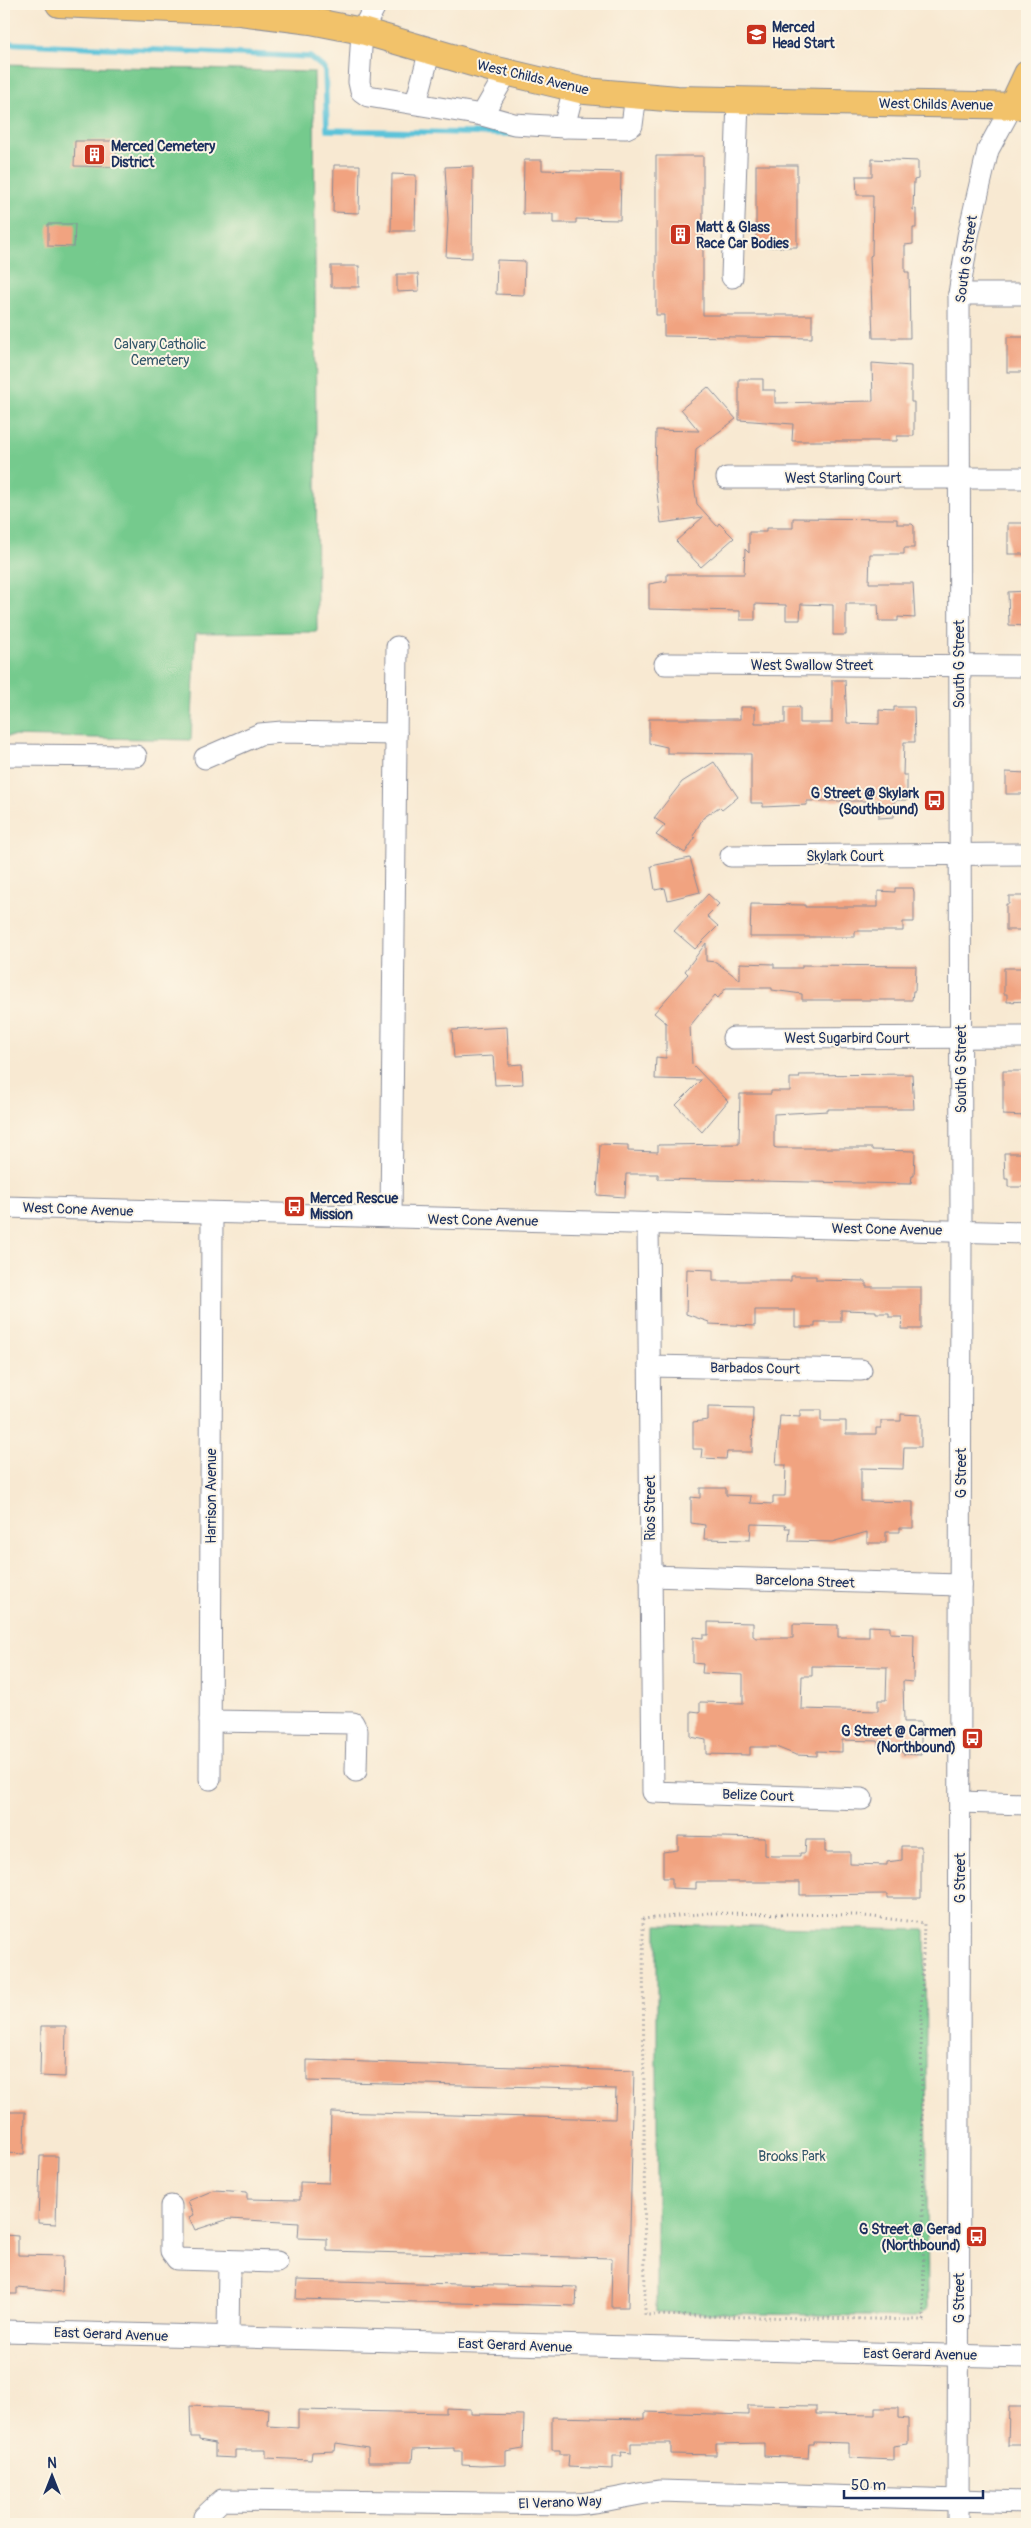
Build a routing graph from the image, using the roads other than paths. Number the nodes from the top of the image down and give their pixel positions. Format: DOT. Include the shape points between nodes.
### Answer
graph roads {
  1 [pos="70,4"];
  2 [pos="376,4"];
  3 [pos="362,31"];
  4 [pos="430,50"];
  5 [pos="507,72"];
  6 [pos="1027,74"];
  7 [pos="574,88"];
  8 [pos="636,95"];
  9 [pos="738,100"];
  10 [pos="416,103"];
  11 [pos="1020,106"];
  12 [pos="482,116"];
  13 [pos="564,127"];
  14 [pos="732,278"];
  15 [pos="959,294"];
  16 [pos="1027,294"];
  17 [pos="727,478"];
  18 [pos="960,478"];
  19 [pos="1027,478"];
  20 [pos="397,647"];
  21 [pos="665,664"];
  22 [pos="959,666"];
  23 [pos="1027,666"];
  24 [pos="396,734"];
  25 [pos="4,755"];
  26 [pos="136,756"];
  27 [pos="205,758"];
  28 [pos="1027,854"];
  29 [pos="960,855"];
  30 [pos="731,856"];
  31 [pos="1027,1037"];
  32 [pos="733,1038"];
  33 [pos="961,1038"];
  34 [pos="4,1207"];
  35 [pos="212,1213"];
  36 [pos="391,1217"];
  37 [pos="648,1223"];
  38 [pos="961,1231"];
  39 [pos="1027,1233"];
  40 [pos="649,1366"];
  41 [pos="861,1370"];
  42 [pos="650,1576"];
  43 [pos="960,1585"];
  44 [pos="210,1721"];
  45 [pos="356,1772"];
  46 [pos="210,1779"];
  47 [pos="653,1792"];
  48 [pos="862,1799"];
  49 [pos="960,1802"];
  50 [pos="1027,1804"];
  51 [pos="171,2206"];
  52 [pos="229,2261"];
  53 [pos="277,2262"];
  54 [pos="4,2331"];
  55 [pos="228,2337"];
  56 [pos="958,2355"];
  57 [pos="1027,2357"];
  58 [pos="958,2500"];
  59 [pos="1027,2502"];
  60 [pos="204,2524"];
  61 [pos="958,2524"];
  1 -- 3 [label="main road, West Childs Avenue" via="240,12"];
  2 -- 3 [label="street"];
  3 -- 4 [label="main road, West Childs Avenue"];
  3 -- 10 [label="street" via="361,91 368,96"];
  4 -- 5 [label="main road, West Childs Avenue"];
  4 -- 10 [label="street"];
  5 -- 7 [label="main road, West Childs Avenue"];
  5 -- 12 [label="street"];
  6 -- 11 [label="main road"];
  7 -- 8 [label="main road, West Childs Avenue"];
  7 -- 13 [label="street"];
  8 -- 9 [label="main road, West Childs Avenue"];
  8 -- 13 [label="street" via="632,125 626,128"];
  9 -- 11 [label="main road, West Childs Avenue"];
  9 -- 14 [label="street"];
  10 -- 12 [label="street"];
  11 -- 15 [label="street, South G Street" via="988,150 968,236"];
  12 -- 13 [label="street" via="514,124"];
  15 -- 16 [label="street"];
  15 -- 18 [label="street, South G Street"];
  17 -- 18 [label="street, West Starling Court"];
  18 -- 19 [label="street, West Starling Court"];
  18 -- 22 [label="street, South G Street"];
  20 -- 24 [label="street"];
  21 -- 22 [label="street, West Swallow Street"];
  22 -- 23 [label="street, West Swallow Street"];
  22 -- 29 [label="street, South G Street"];
  24 -- 27 [label="street" via="260,734"];
  24 -- 36 [label="street"];
  25 -- 26 [label="street"];
  28 -- 29 [label="street, Skylark Court"];
  29 -- 30 [label="street, Skylark Court"];
  29 -- 33 [label="street, South G Street"];
  31 -- 33 [label="street, West Sugarbird Court"];
  32 -- 33 [label="street, West Sugarbird Court"];
  33 -- 38 [label="street, South G Street"];
  34 -- 35 [label="street, West Cone Avenue"];
  35 -- 36 [label="street, West Cone Avenue"];
  35 -- 44 [label="street, Harrison Avenue"];
  36 -- 37 [label="street, West Cone Avenue"];
  37 -- 38 [label="street, West Cone Avenue"];
  37 -- 40 [label="street, Rios Street"];
  38 -- 39 [label="street, West Cone Avenue"];
  38 -- 43 [label="street, G Street"];
  40 -- 41 [label="street, Barbados Court"];
  40 -- 42 [label="street, Rios Street"];
  42 -- 43 [label="street, Barcelona Street"];
  42 -- 47 [label="street, Rios Street"];
  43 -- 49 [label="street, G Street"];
  44 -- 45 [label="street" via="353,1723 357,1731"];
  44 -- 46 [label="street, Harrison Avenue"];
  47 -- 48 [label="street, Belize Court"];
  49 -- 50 [label="street"];
  49 -- 56 [label="street, G Street"];
  51 -- 52 [label="street" via="171,2251 177,2259"];
  52 -- 53 [label="street"];
  52 -- 55 [label="street"];
  54 -- 55 [label="street, East Gerard Avenue"];
  55 -- 56 [label="street, East Gerard Avenue"];
  56 -- 57 [label="street, East Gerard Avenue"];
  56 -- 58 [label="street, G Street"];
  58 -- 59 [label="street, El Verano Way"];
  58 -- 60 [label="street, El Verano Way" via="660,2491 598,2503 574,2504 222,2500 204,2517"];
  58 -- 61 [label="street, G Street"];
}
